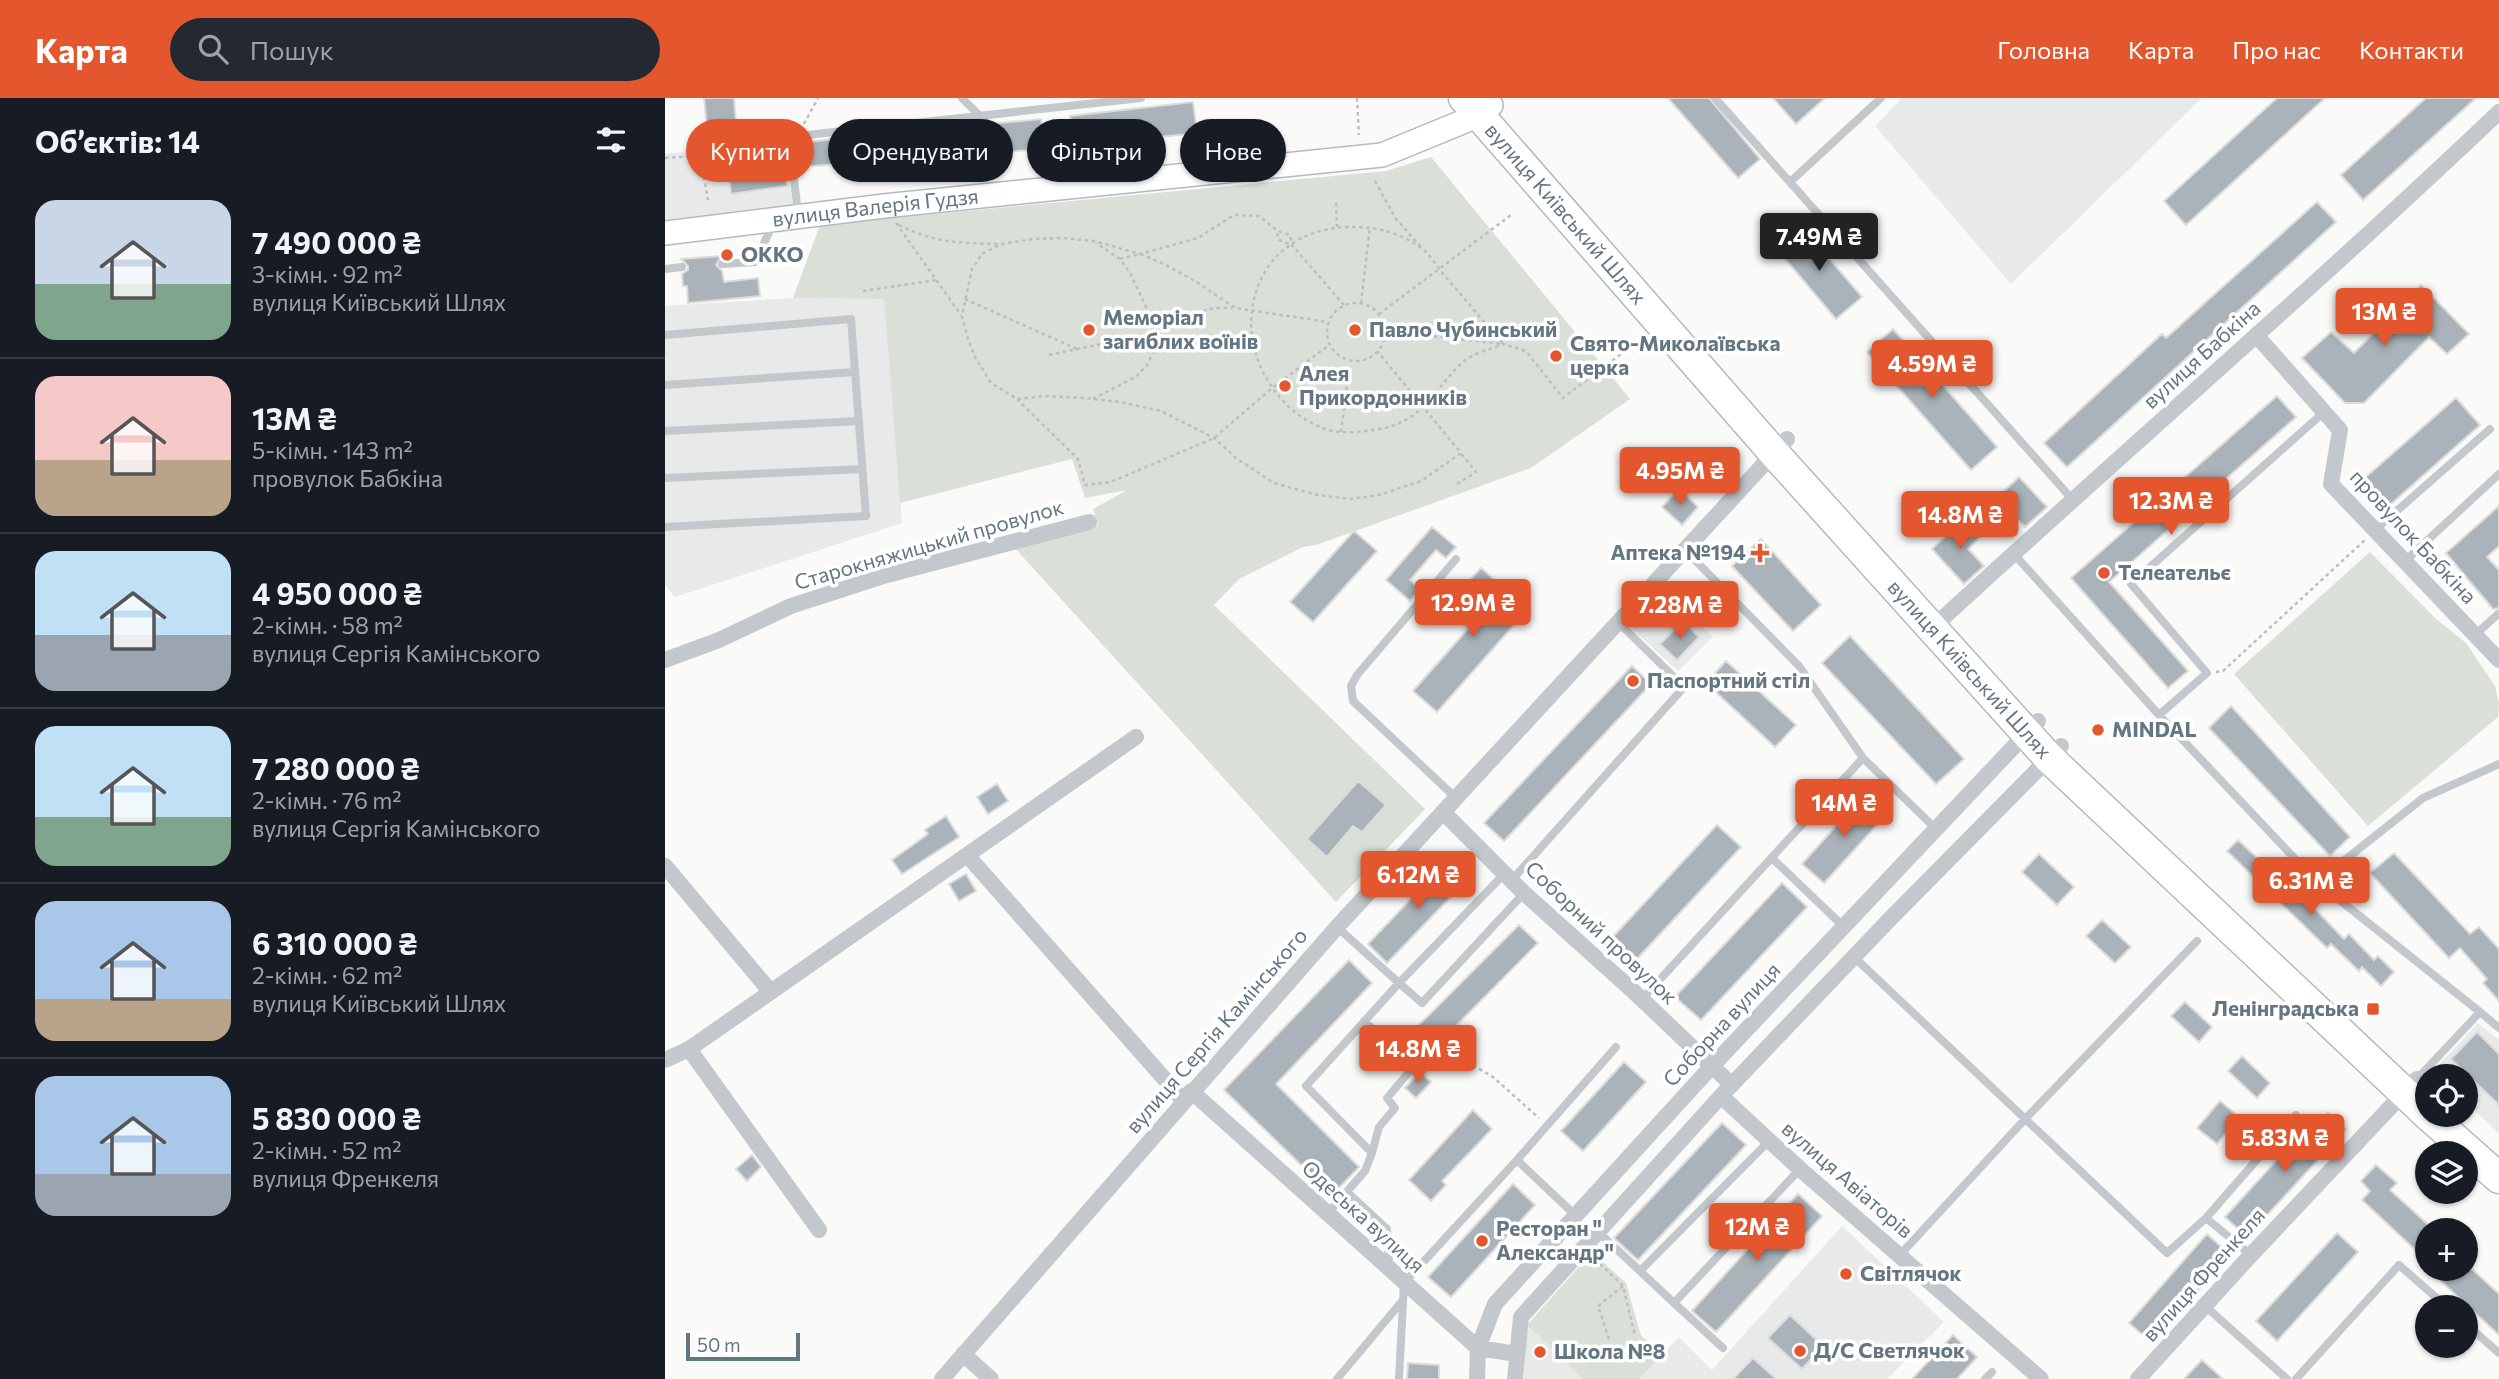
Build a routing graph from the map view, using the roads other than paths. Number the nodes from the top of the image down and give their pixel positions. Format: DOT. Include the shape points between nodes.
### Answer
graph roads {
  1 [pos="961,98"];
  2 [pos="1141,98"];
  3 [pos="1729,98"];
  4 [pos="1881,98"];
  5 [pos="1718,101"];
  6 [pos="1064,102"];
  7 [pos="1480,104"];
  8 [pos="2499,112"];
  9 [pos="979,115"];
  10 [pos="1790,182"];
  11 [pos="798,217"];
  12 [pos="775,220"];
  13 [pos="665,233"];
  14 [pos="722,264"];
  15 [pos="682,267"];
  16 [pos="665,269"];
  17 [pos="665,335"];
  18 [pos="2256,335"];
  19 [pos="855,372"];
  20 [pos="665,385"];
  21 [pos="2324,412"];
  22 [pos="859,421"];
  23 [pos="2490,429"];
  24 [pos="665,431"];
  25 [pos="1781,446"];
  26 [pos="862,469"];
  27 [pos="2499,474"];
  28 [pos="665,478"];
  29 [pos="2072,499"];
  30 [pos="1089,522"];
  31 [pos="665,527"];
  32 [pos="2375,530"];
  33 [pos="1685,550"];
  34 [pos="2013,553"];
  35 [pos="1456,559"];
  36 [pos="2404,562"];
  37 [pos="2498,614"];
  38 [pos="1618,622"];
  39 [pos="1937,623"];
  40 [pos="2476,634"];
  41 [pos="665,660"];
  42 [pos="2499,660"];
  43 [pos="2159,715"];
  44 [pos="2032,728"];
  45 [pos="1136,737"];
  46 [pos="2055,752"];
  47 [pos="1863,758"];
  48 [pos="2499,764"];
  49 [pos="1456,798"];
  50 [pos="1443,812"];
  51 [pos="1937,830"];
  52 [pos="967,855"];
  53 [pos="1772,858"];
  54 [pos="665,866"];
  55 [pos="1509,877"];
  56 [pos="2317,882"];
  57 [pos="1524,893"];
  58 [pos="1336,927"];
  59 [pos="1845,927"];
  60 [pos="2197,941"];
  61 [pos="1854,957"];
  62 [pos="1399,983"];
  63 [pos="770,991"];
  64 [pos="1642,999"];
  65 [pos="2480,1012"];
  66 [pos="1364,1021"];
  67 [pos="2499,1028"];
  68 [pos="1616,1047"];
  69 [pos="689,1049"];
  70 [pos="665,1059"];
  71 [pos="2435,1064"];
  72 [pos="1712,1066"];
  73 [pos="2415,1085"];
  74 [pos="2415,1087"];
  75 [pos="1727,1090"];
  76 [pos="1187,1096"];
  77 [pos="2296,1115"];
  78 [pos="2026,1118"];
  79 [pos="2442,1127"];
  80 [pos="2468,1127"];
  81 [pos="1770,1140"];
  82 [pos="1372,1153"];
  83 [pos="2499,1155"];
  84 [pos="1517,1160"];
  85 [pos="1800,1169"];
  86 [pos="2499,1178"];
  87 [pos="1347,1192"];
  88 [pos="1328,1213"];
  89 [pos="1575,1215"];
  90 [pos="2206,1218"];
  91 [pos="819,1230"];
  92 [pos="1597,1231"];
  93 [pos="1900,1255"];
  94 [pos="2251,1255"];
  95 [pos="1389,1269"];
  96 [pos="1640,1271"];
  97 [pos="1404,1283"];
  98 [pos="2433,1295"];
  99 [pos="1403,1300"];
  100 [pos="1674,1303"];
  101 [pos="2205,1306"];
  102 [pos="2478,1335"];
  103 [pos="1478,1348"];
  104 [pos="1723,1348"];
  105 [pos="2499,1353"];
  106 [pos="963,1354"];
  107 [pos="1517,1354"];
  108 [pos="942,1379"];
  109 [pos="992,1379"];
  110 [pos="1337,1379"];
  111 [pos="1399,1379"];
  112 [pos="1477,1379"];
  113 [pos="1515,1379"];
  114 [pos="2041,1379"];
  115 [pos="2138,1379"];
  116 [pos="2287,1379"];
  117 [pos="2296,1379"];
  1 -- 9 [label="lane"];
  2 -- 6 [label="lane"];
  3 -- 5 [label="lane"];
  4 -- 10 [label="lane"];
  5 -- 10 [label="lane"];
  6 -- 9 [label="lane"];
  7 -- 11 [label="street, вулиця Валерія Гудзя" via="1382,155"];
  7 -- 25 [label="highway, вулиця Київський Шлях"];
  8 -- 18 [label="street, вулиця Бабкіна"];
  9 -- 11 [label="lane" via="789,137"];
  10 -- 29 [label="lane"];
  11 -- 12 [label="street, вулиця Валерія Гудзя"];
  12 -- 13 [label="street, вулиця Валерія Гудзя"];
  12 -- 14 [label="lane" via="755,262"];
  15 -- 16 [label="lane"];
  17 -- 19 [label="lane" via="851,319"];
  18 -- 21 [label="street, провулок Бабкіна"];
  18 -- 29 [label="street, вулиця Бабкіна"];
  19 -- 20 [label="lane"];
  19 -- 22 [label="lane"];
  21 -- 32 [label="street, провулок Бабкіна" via="2340,430 2331,484"];
  21 -- 43 [label="lane" via="2131,584 2207,673"];
  22 -- 24 [label="lane"];
  22 -- 26 [label="lane"];
  23 -- 32 [label="lane"];
  25 -- 33 [label="street, вулиця Сергія Камінського"];
  25 -- 39 [label="highway, вулиця Київський Шлях"];
  26 -- 28 [label="lane"];
  26 -- 31 [label="lane" via="866,516"];
  27 -- 36 [label="lane"];
  29 -- 34 [label="street, вулиця Бабкіна"];
  30 -- 41 [label="street, Старокняжицький провулок" via="803,602"];
  32 -- 36 [label="street, провулок Бабкіна"];
  33 -- 38 [label="street, вулиця Сергія Камінського"];
  33 -- 47 [label="lane" via="1799,666"];
  34 -- 39 [label="street, вулиця Бабкіна"];
  34 -- 43 [label="lane"];
  35 -- 49 [label="lane" via="1351,686 1353,701"];
  36 -- 40 [label="street, провулок Бабкіна"];
  37 -- 40 [label="lane"];
  38 -- 49 [label="street, вулиця Сергія Камінського"];
  38 -- 55 [label="lane" via="1684,687"];
  39 -- 44 [label="highway, вулиця Київський Шлях"];
  40 -- 42 [label="street, провулок Бабкіна"];
  43 -- 56 [label="lane"];
  44 -- 46 [label="highway, вулиця Київський Шлях"];
  44 -- 51 [label="street, Соборна вулиця"];
  45 -- 52 [label="street"];
  46 -- 61 [label="street"];
  46 -- 73 [label="highway, вулиця Київський Шлях" via="2232,928"];
  47 -- 51 [label="lane"];
  47 -- 53 [label="lane"];
  48 -- 56 [label="lane" via="2423,798"];
  49 -- 50 [label="street, вулиця Сергія Камінського"];
  50 -- 55 [label="street, Соборний провулок"];
  50 -- 58 [label="street, вулиця Сергія Камінського"];
  51 -- 59 [label="street, Соборна вулиця"];
  52 -- 63 [label="street"];
  52 -- 76 [label="street, Одеська вулиця"];
  53 -- 59 [label="lane"];
  53 -- 64 [label="lane"];
  54 -- 63 [label="street"];
  55 -- 57 [label="street, Соборний провулок"];
  55 -- 62 [label="lane"];
  56 -- 65 [label="lane"];
  57 -- 62 [label="lane" via="1422,1003"];
  57 -- 64 [label="street, Соборний провулок"];
  58 -- 62 [label="lane"];
  58 -- 76 [label="street, вулиця Сергія Камінського"];
  59 -- 72 [label="street, Соборна вулиця"];
  60 -- 78 [label="lane"];
  61 -- 75 [label="street"];
  61 -- 78 [label="lane"];
  62 -- 66 [label="lane"];
  63 -- 69 [label="street"];
  64 -- 72 [label="street, Соборний провулок"];
  65 -- 67 [label="lane"];
  65 -- 71 [label="lane"];
  66 -- 82 [label="lane" via="1414,1066 1387,1098 1395,1108 1379,1127"];
  66 -- 82 [label="lane" via="1305,1086"];
  68 -- 84 [label="lane"];
  69 -- 70 [label="street"];
  69 -- 91 [label="street"];
  72 -- 75 [label="street, Соборний провулок"];
  72 -- 89 [label="street, Соборна вулиця"];
  74 -- 94 [label="street, вулиця Френкеля"];
  75 -- 81 [label="street, вулиця Авіаторів"];
  75 -- 92 [label="street"];
  76 -- 88 [label="street, Одеська вулиця"];
  76 -- 106 [label="street, вулиця Сергія Камінського"];
  77 -- 90 [label="lane"];
  78 -- 90 [label="lane" via="2167,1253"];
  78 -- 93 [label="lane"];
  79 -- 86 [label="highway, вулиця Київський Шлях"];
  80 -- 83 [label="highway"];
  81 -- 85 [label="street, вулиця Авіаторів"];
  81 -- 96 [label="lane"];
  82 -- 87 [label="lane" via="1365,1171"];
  84 -- 89 [label="lane"];
  84 -- 97 [label="lane"];
  85 -- 93 [label="street, вулиця Авіаторів"];
  85 -- 100 [label="lane"];
  87 -- 88 [label="lane"];
  87 -- 95 [label="lane" via="1387,1230"];
  88 -- 95 [label="street, Одеська вулиця"];
  89 -- 103 [label="street, Соборна вулиця" via="1495,1304"];
  90 -- 94 [label="lane"];
  92 -- 96 [label="lane"];
  92 -- 107 [label="street" via="1521,1317"];
  93 -- 114 [label="street, вулиця Авіаторів"];
  94 -- 101 [label="street, вулиця Френкеля"];
  95 -- 97 [label="street, Одеська вулиця"];
  96 -- 100 [label="lane"];
  97 -- 99 [label="lane"];
  97 -- 103 [label="street, Одеська вулиця"];
  98 -- 117 [label="lane" via="2399,1265"];
  99 -- 110 [label="lane"];
  99 -- 111 [label="lane"];
  100 -- 104 [label="lane"];
  101 -- 115 [label="street, вулиця Френкеля"];
  101 -- 116 [label="lane"];
  102 -- 105 [label="lane"];
  103 -- 107 [label="street"];
  103 -- 112 [label="street, Соборна вулиця"];
  106 -- 108 [label="street, вулиця Сергія Камінського"];
  106 -- 109 [label="street"];
  107 -- 113 [label="street"];
}
